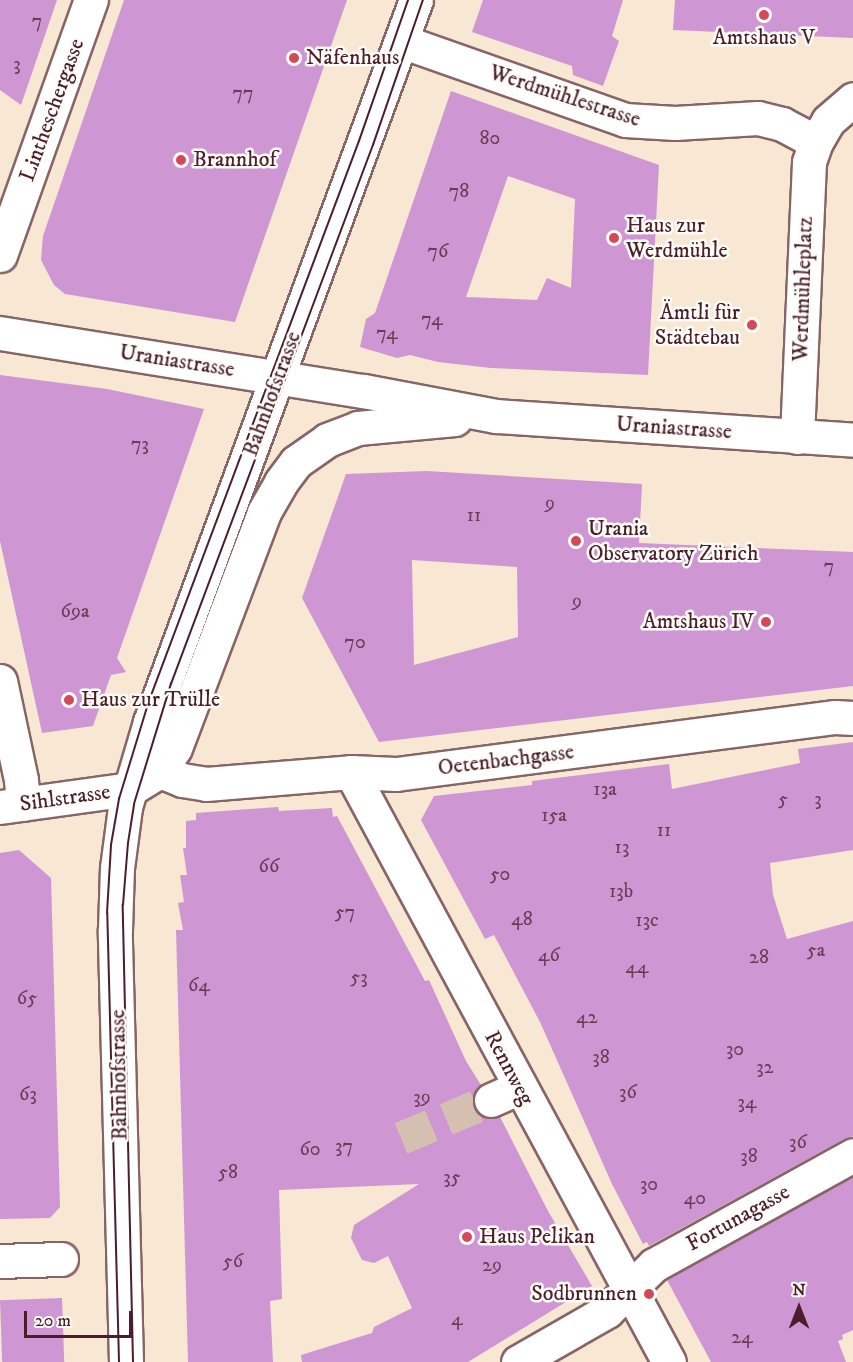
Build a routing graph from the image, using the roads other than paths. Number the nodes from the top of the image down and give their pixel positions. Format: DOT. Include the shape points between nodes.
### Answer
graph roads {
  1 [pos="91,0"];
  2 [pos="416,0"];
  3 [pos="401,41"];
  4 [pos="853,99"];
  5 [pos="816,142"];
  6 [pos="0,255"];
  7 [pos="0,333"];
  8 [pos="278,377"];
  9 [pos="496,416"];
  10 [pos="340,433"];
  11 [pos="797,437"];
  12 [pos="853,440"];
  13 [pos="0,681"];
  14 [pos="853,718"];
  15 [pos="160,771"];
  16 [pos="351,772"];
  17 [pos="130,789"];
  18 [pos="11,805"];
  19 [pos="853,1155"];
  20 [pos="61,1259"];
  21 [pos="0,1261"];
  22 [pos="630,1290"];
  23 [pos="126,1362"];
  24 [pos="518,1362"];
  25 [pos="669,1362"];
  1 -- 6 [label="street, Lintheschergasse"];
  2 -- 3 [label="street, Bahnhofstrasse"];
  3 -- 5 [label="street, Werdmühlestrasse" via="626,120 649,123 758,118 782,124"];
  3 -- 8 [label="street, Bahnhofstrasse"];
  4 -- 5 [label="street" via="828,122"];
  5 -- 11 [label="street, Werdmühleplatz" via="809,162 806,199"];
  7 -- 8 [label="street, Uraniastrasse"];
  8 -- 9 [label="street, Uraniastrasse"];
  8 -- 17 [label="street, Bahnhofstrasse" via="150,722"];
  9 -- 10 [label="street, Uraniastrasse" via="372,426"];
  9 -- 11 [label="street, Uraniastrasse"];
  10 -- 15 [label="street, Bahnhofstrasse" via="297,462 264,512 176,748"];
  11 -- 12 [label="street, Uraniastrasse"];
  13 -- 18 [label="street" via="21,780"];
  14 -- 16 [label="street, Oetenbachgasse" via="835,717 396,774"];
  15 -- 16 [label="street, Oetenbachgasse" via="206,784"];
  15 -- 17 [label="street, Bahnhofstrasse"];
  16 -- 22 [label="street, Rennweg" via="505,1093"];
  17 -- 18 [label="street, Sihlstrasse"];
  17 -- 23 [label="street, Bahnhofstrasse" via="119,845 115,911"];
  19 -- 22 [label="street, Fortunagasse" via="654,1265"];
  20 -- 21 [label="street"];
  22 -- 24 [label="street, Fortunagasse" via="607,1311"];
  22 -- 25 [label="street, Rennweg"];
}
